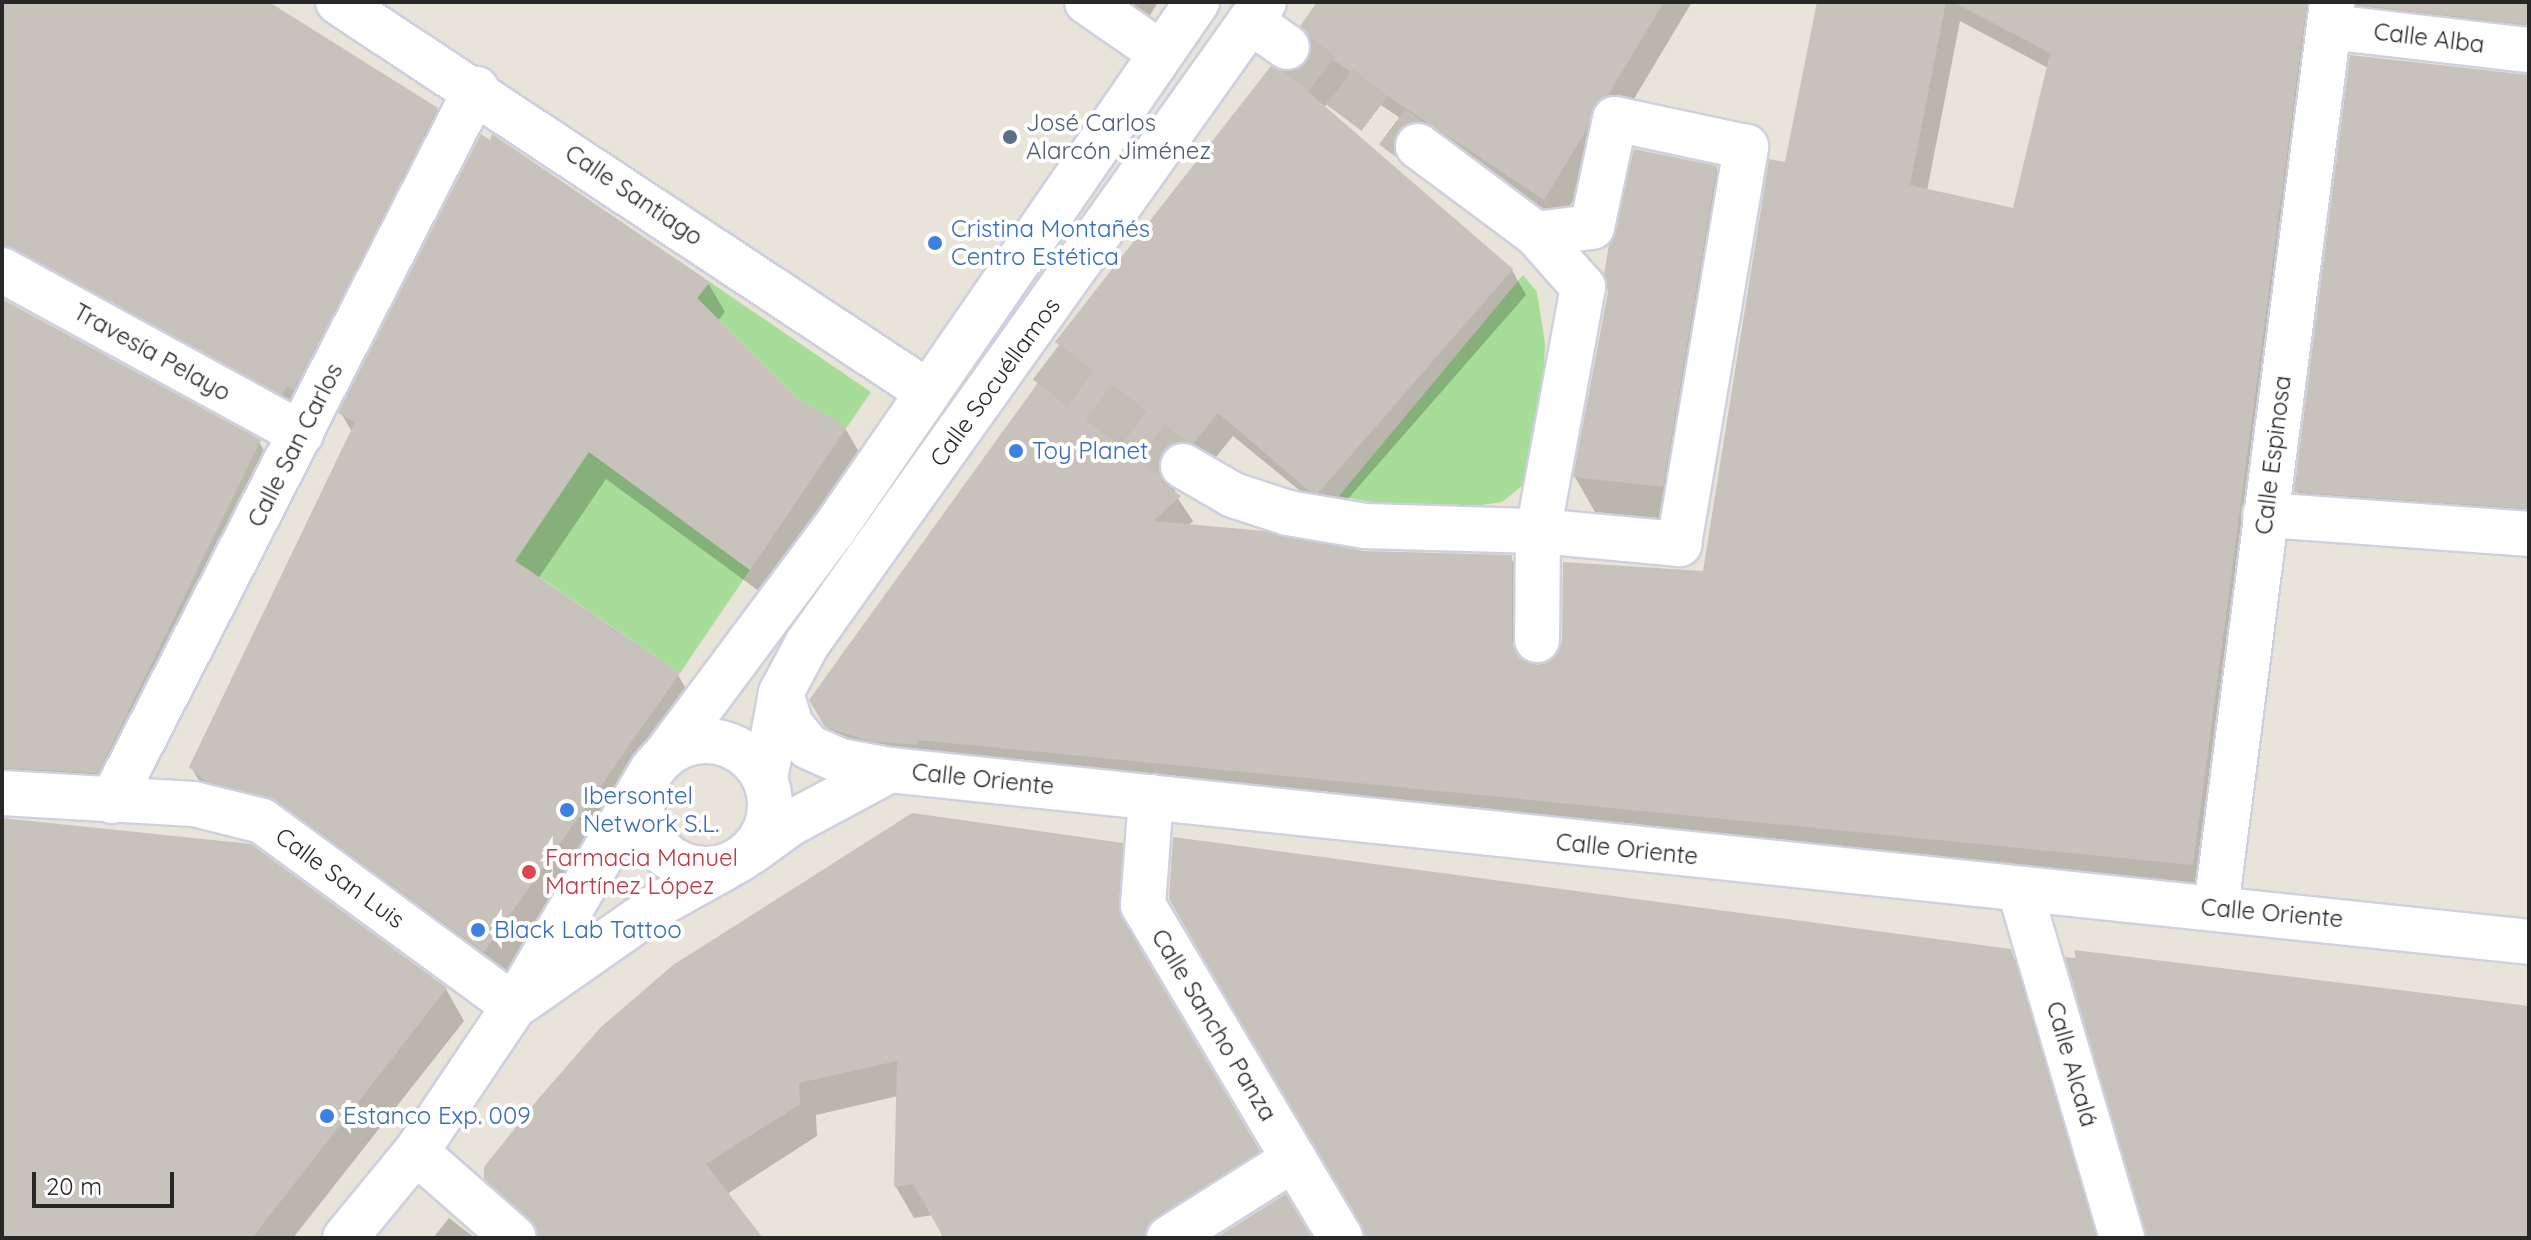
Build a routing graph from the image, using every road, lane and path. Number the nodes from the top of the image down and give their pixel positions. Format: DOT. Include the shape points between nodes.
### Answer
graph roads {
  1 [pos="338,2"];
  2 [pos="1087,2"];
  3 [pos="1197,2"];
  4 [pos="1257,11"];
  5 [pos="2330,14"];
  6 [pos="1287,47"];
  7 [pos="2529,50"];
  8 [pos="1161,53"];
  9 [pos="476,89"];
  10 [pos="1418,146"];
  11 [pos="1536,234"];
  12 [pos="2,270"];
  13 [pos="928,392"];
  14 [pos="301,434"];
  15 [pos="1183,466"];
  16 [pos="2265,515"];
  17 [pos="1538,531"];
  18 [pos="2529,534"];
  19 [pos="1537,640"];
  20 [pos="781,693"];
  21 [pos="658,764"];
  22 [pos="890,770"];
  23 [pos="765,779"];
  24 [pos="2,793"];
  25 [pos="1151,797"];
  26 [pos="112,801"];
  27 [pos="737,860"];
  28 [pos="2020,891"];
  29 [pos="2216,908"];
  30 [pos="2529,942"];
  31 [pos="514,1006"];
  32 [pos="416,1152"];
  33 [pos="1294,1159"];
  34 [pos="345,1238"];
  35 [pos="514,1238"];
  36 [pos="1169,1238"];
  37 [pos="1341,1238"];
  38 [pos="2122,1238"];
  1 -- 9 [label="street, Calle Santiago"];
  2 -- 8 [label="street"];
  3 -- 8 [label="street, Calle Socuéllamos"];
  4 -- 6 [label="street"];
  4 -- 20 [label="street, Calle Socuéllamos" via="1034,352 807,644"];
  5 -- 7 [label="street, Calle Alba"];
  5 -- 16 [label="street, Calle Espinosa"];
  8 -- 13 [label="street, Calle Socuéllamos"];
  9 -- 13 [label="street, Calle Santiago"];
  9 -- 14 [label="street, Calle San Carlos"];
  10 -- 11 [label="street"];
  11 -- 17 [label="street" via="1583,287"];
  11 -- 17 [label="street" via="1592,227 1615,119 1746,147 1679,544"];
  12 -- 14 [label="street, Travesía Pelayo"];
  13 -- 21 [label="street, Calle Socuéllamos" via="723,684"];
  14 -- 26 [label="street, Calle San Carlos"];
  15 -- 17 [label="street" via="1233,495 1288,513 1365,526"];
  16 -- 18 [label="street"];
  16 -- 29 [label="street, Calle Espinosa"];
  17 -- 19 [label="street"];
  20 -- 22 [label="street" via="791,725 809,747 840,761"];
  20 -- 23 [label="street, Calle Socuéllamos"];
  21 -- 23 [label="street" via="683,745 720,742 741,751"];
  21 -- 27 [label="street" via="642,810 654,843 687,866"];
  21 -- 31 [label="street, Calle Socuéllamos"];
  22 -- 25 [label="street, Calle Oriente"];
  22 -- 27 [label="street, Calle Oriente" via="791,823"];
  23 -- 27 [label="street" via="769,819"];
  24 -- 26 [label="street, Calle San Luis"];
  25 -- 28 [label="street, Calle Oriente"];
  25 -- 33 [label="street, Calle Sancho Panza" via="1143,905"];
  26 -- 31 [label="street, Calle San Luis" via="194,804 262,821"];
  27 -- 31 [label="street, Calle Socuéllamos" via="665,901"];
  28 -- 29 [label="street, Calle Oriente"];
  28 -- 38 [label="street, Calle Alcalá"];
  29 -- 30 [label="street, Calle Oriente"];
  31 -- 32 [label="street, Calle Socuéllamos"];
  32 -- 34 [label="street, Calle Socuéllamos"];
  32 -- 35 [label="street"];
  33 -- 36 [label="street"];
  33 -- 37 [label="street, Calle Sancho Panza"];
}
